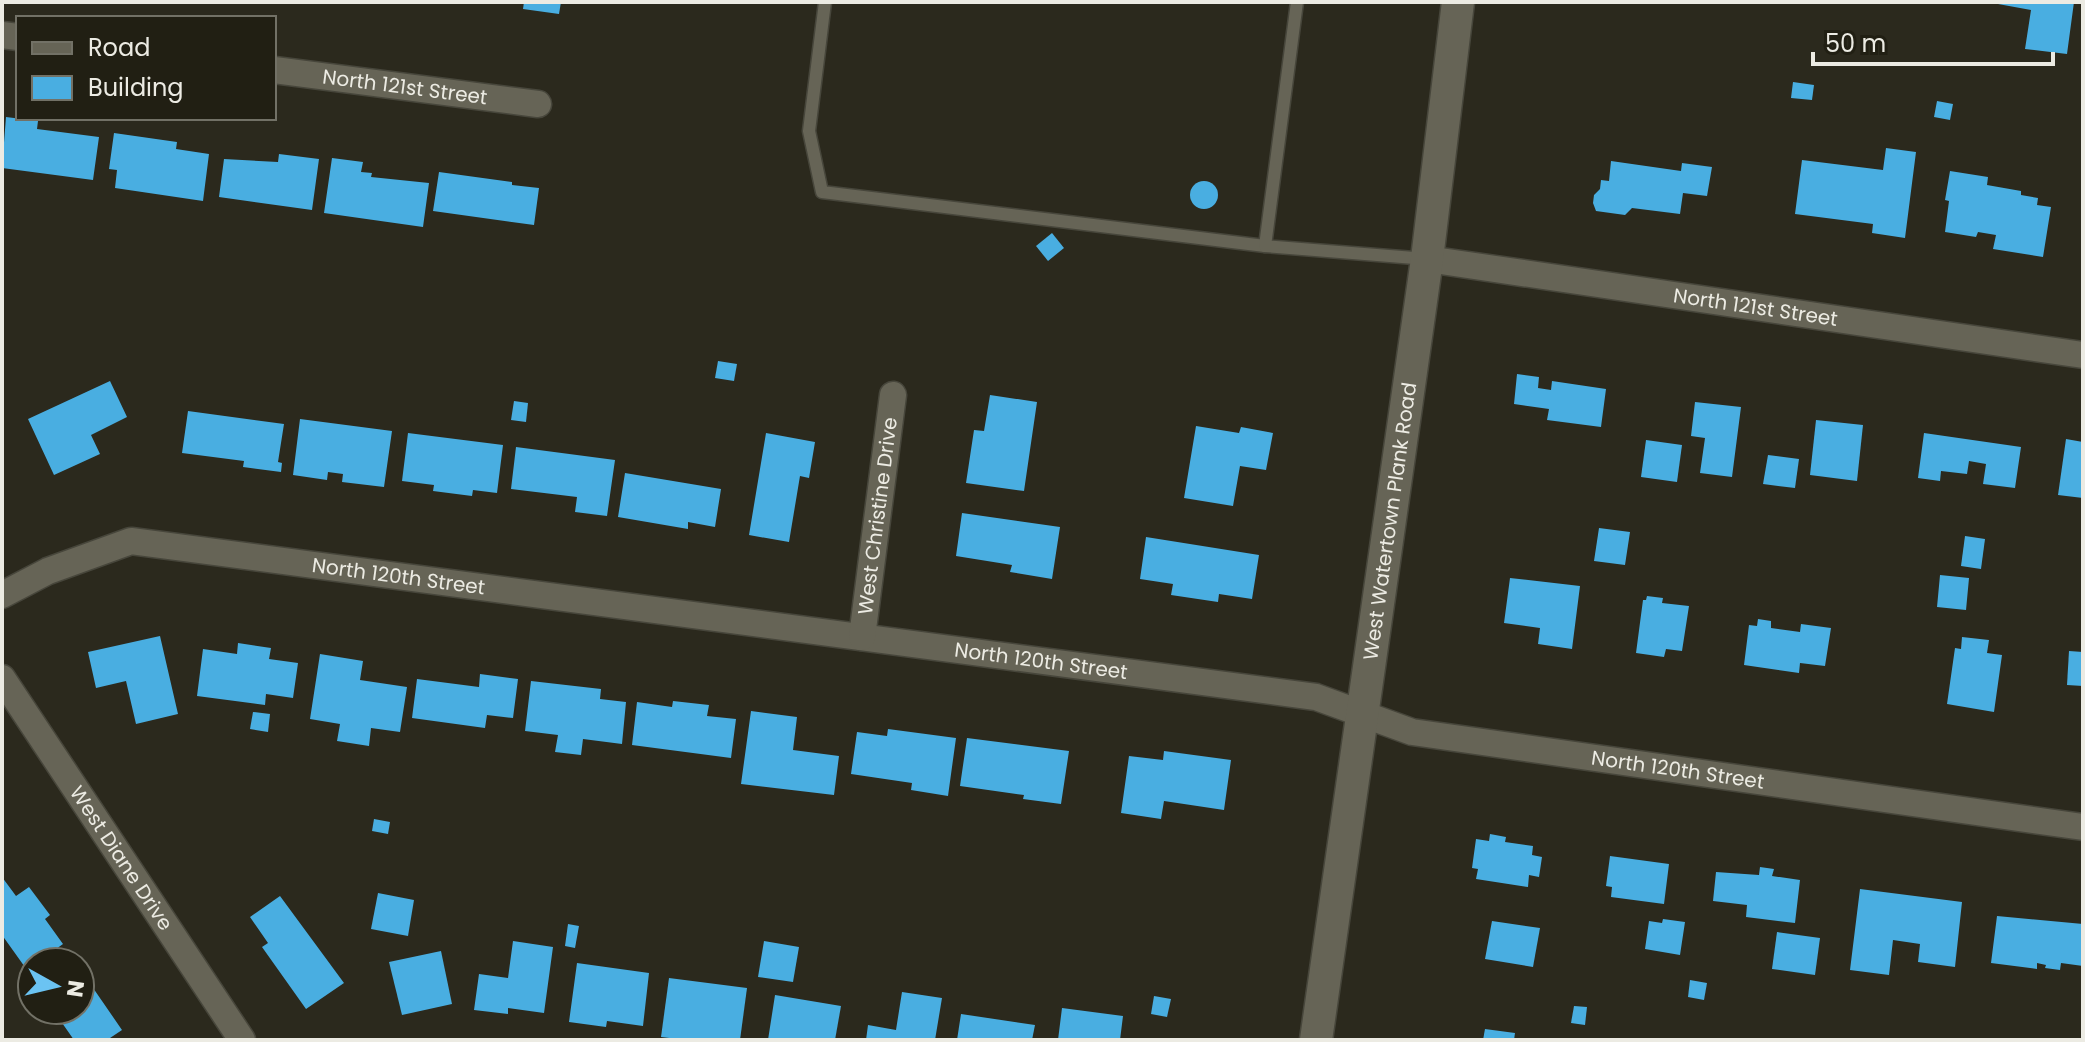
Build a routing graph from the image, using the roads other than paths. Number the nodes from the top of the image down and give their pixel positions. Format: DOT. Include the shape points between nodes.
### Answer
graph roads {
  1 [pos="825,2"];
  2 [pos="1297,2"];
  3 [pos="1458,2"];
  4 [pos="276,70"];
  5 [pos="538,104"];
  6 [pos="1265,246"];
  7 [pos="1427,259"];
  8 [pos="2083,355"];
  9 [pos="893,395"];
  10 [pos="2,595"];
  11 [pos="862,637"];
  12 [pos="2,678"];
  13 [pos="1363,714"];
  14 [pos="2083,827"];
  15 [pos="242,1040"];
  16 [pos="1316,1040"];
  1 -- 6 [label="lane" via="809,131 822,192"];
  2 -- 6 [label="lane"];
  3 -- 7 [label="street, West Watertown Plank Road"];
  4 -- 5 [label="street, North 121st Street"];
  6 -- 7 [label="lane"];
  7 -- 8 [label="street, North 121st Street"];
  7 -- 13 [label="street, West Watertown Plank Road"];
  9 -- 11 [label="street, West Christine Drive"];
  10 -- 11 [label="street, North 120th Street" via="48,571 131,541"];
  11 -- 13 [label="street, North 120th Street" via="1316,697"];
  12 -- 15 [label="street, West Diane Drive"];
  13 -- 14 [label="street, North 120th Street" via="1412,732"];
  13 -- 16 [label="street, West Watertown Plank Road"];
}
